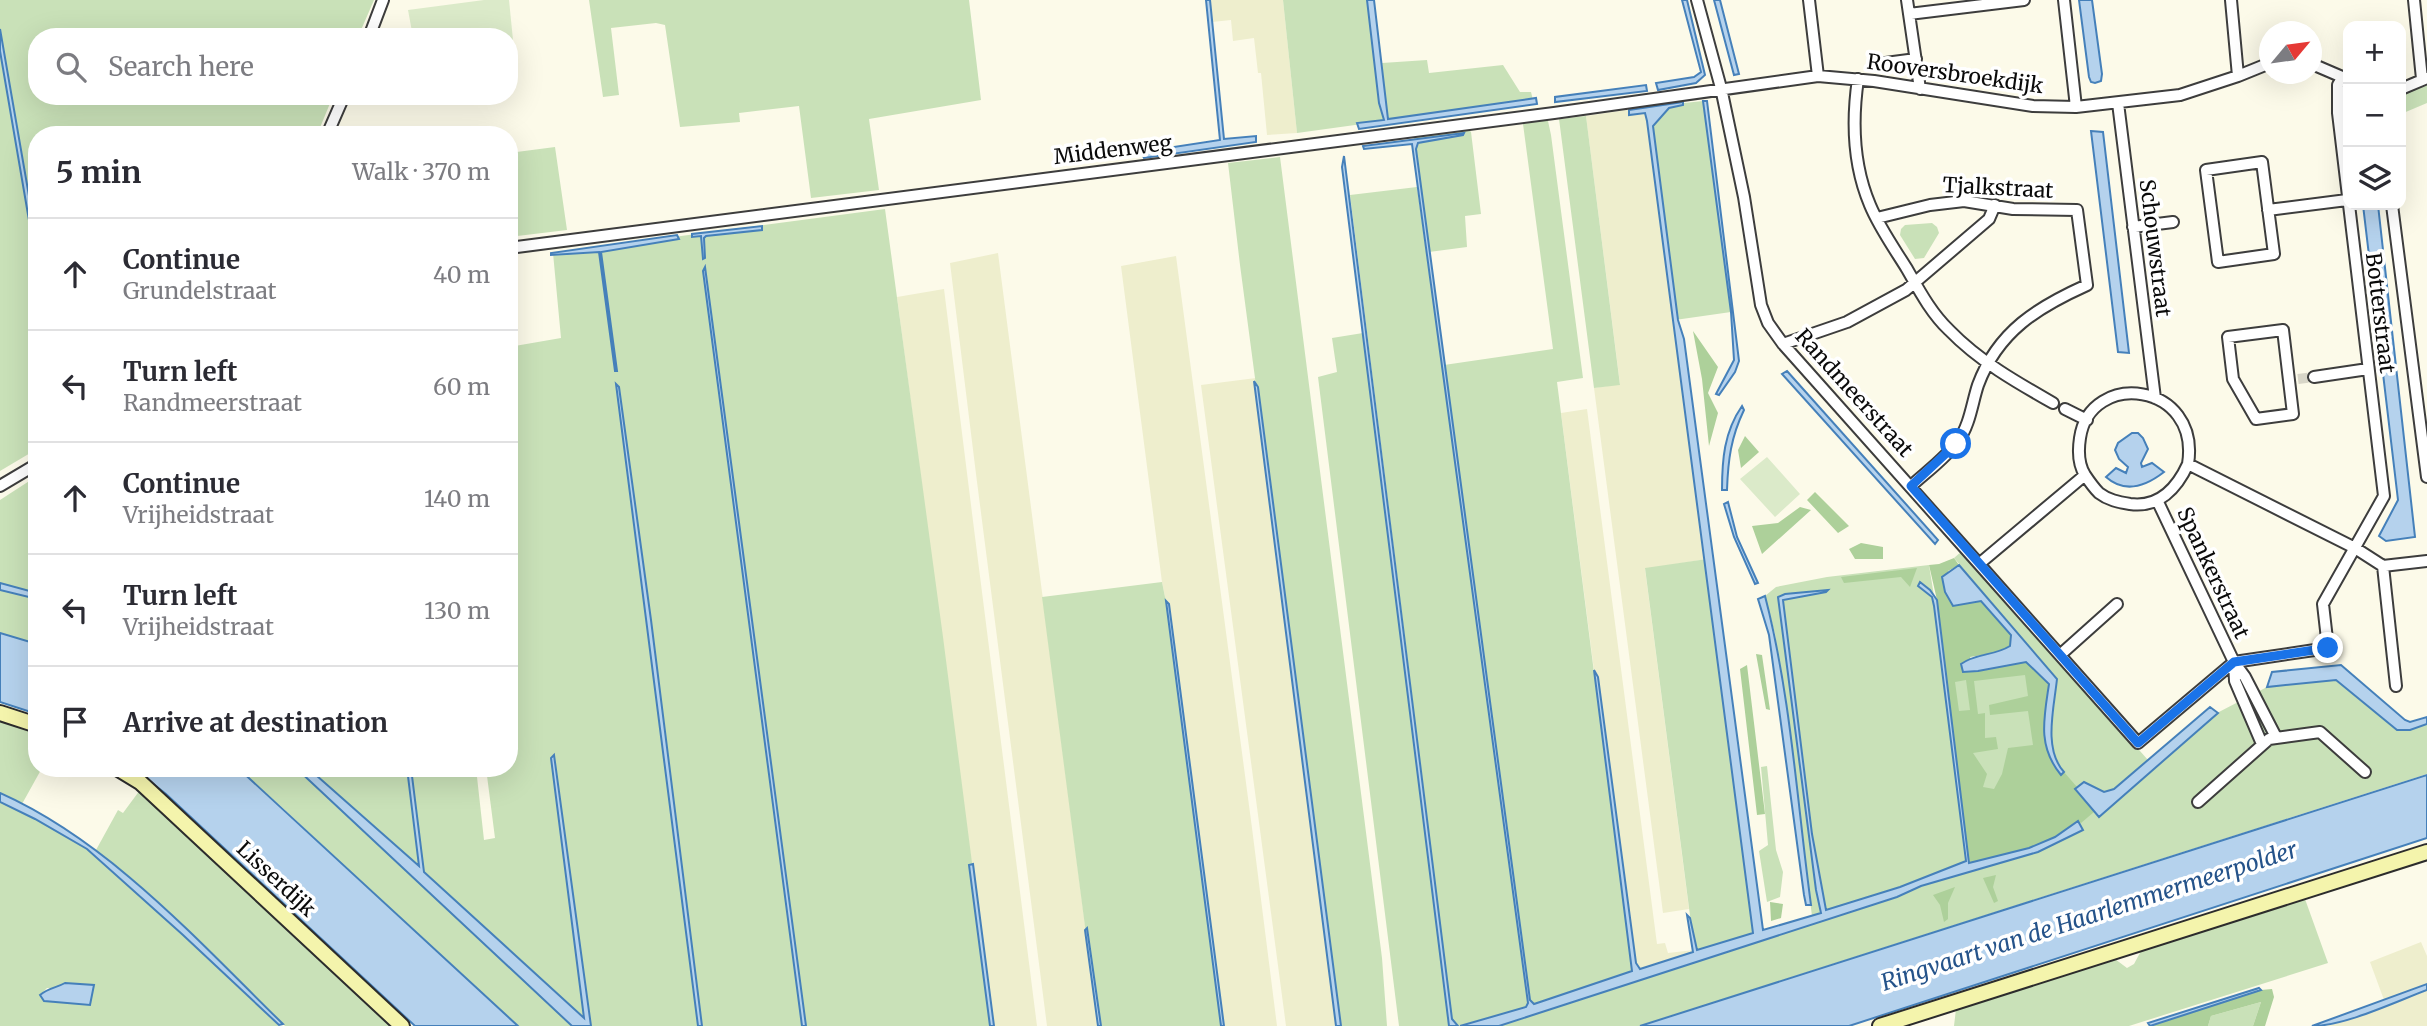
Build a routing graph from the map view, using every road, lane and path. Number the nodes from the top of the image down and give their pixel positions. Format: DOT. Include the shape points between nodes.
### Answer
graph roads {
  1 [pos="383,0"];
  2 [pos="1697,0"];
  3 [pos="1809,0"];
  4 [pos="1907,0"];
  5 [pos="2024,0"];
  6 [pos="2063,0"];
  7 [pos="2231,0"];
  8 [pos="2414,0"];
  9 [pos="1909,14"];
  10 [pos="372,28"];
  11 [pos="1916,59"];
  12 [pos="1878,64"];
  13 [pos="2259,67"];
  14 [pos="2322,68"];
  15 [pos="1818,76"];
  16 [pos="2238,76"];
  17 [pos="2343,77"];
  18 [pos="2425,78"];
  19 [pos="1858,79"];
  20 [pos="2343,81"];
  21 [pos="2406,87"];
  22 [pos="1721,88"];
  23 [pos="1920,89"];
  24 [pos="2118,103"];
  25 [pos="340,105"];
  26 [pos="2076,107"];
  27 [pos="331,126"];
  28 [pos="2343,161"];
  29 [pos="2343,201"];
  30 [pos="1995,205"];
  31 [pos="2348,210"];
  32 [pos="2393,210"];
  33 [pos="2269,211"];
  34 [pos="1877,218"];
  35 [pos="2173,222"];
  36 [pos="2133,227"];
  37 [pos="518,247"];
  38 [pos="1915,284"];
  39 [pos="1783,344"];
  40 [pos="1988,363"];
  41 [pos="2368,369"];
  42 [pos="2315,377"];
  43 [pos="2294,380"];
  44 [pos="2155,398"];
  45 [pos="2053,403"];
  46 [pos="2065,409"];
  47 [pos="2423,413"];
  48 [pos="2087,420"];
  49 [pos="2188,464"];
  50 [pos="28,469"];
  51 [pos="2085,475"];
  52 [pos="2427,477"];
  53 [pos="0,486"];
  54 [pos="1911,486"];
  55 [pos="2157,500"];
  56 [pos="2355,548"];
  57 [pos="2427,561"];
  58 [pos="1979,564"];
  59 [pos="2384,566"];
  60 [pos="2117,604"];
  61 [pos="2060,655"];
  62 [pos="2234,662"];
  63 [pos="2396,686"];
  64 [pos="0,713"];
  65 [pos="28,722"];
  66 [pos="2276,737"];
  67 [pos="2262,744"];
  68 [pos="2365,772"];
  69 [pos="132,777"];
  70 [pos="2198,802"];
  71 [pos="2427,852"];
  72 [pos="402,1026"];
  73 [pos="1880,1026"];
  1 -- 10 [label="street"];
  2 -- 22 [label="street"];
  3 -- 15 [label="street"];
  4 -- 9 [label="street"];
  5 -- 9 [label="street"];
  6 -- 26 [label="street"];
  7 -- 16 [label="street"];
  8 -- 18 [label="street"];
  9 -- 11 [label="street"];
  11 -- 12 [label="street"];
  11 -- 23 [label="street"];
  13 -- 16 [label="street, Rooversbroekdijk"];
  14 -- 17 [label="street"];
  15 -- 19 [label="street, Rooversbroekdijk"];
  15 -- 22 [label="street, Rooversbroekdijk"];
  16 -- 24 [label="street, Rooversbroekdijk" via="2180,95"];
  18 -- 21 [label="street"];
  19 -- 23 [label="street, Rooversbroekdijk"];
  19 -- 34 [label="street" via="1853,131 1865,191"];
  20 -- 28 [label="street, Botterstraat" via="2338,85 2338,113"];
  22 -- 37 [label="street, Middenweg"];
  22 -- 39 [label="street, Randmeerstraat" via="1760,305"];
  23 -- 26 [label="street, Rooversbroekdijk" via="2033,106"];
  24 -- 26 [label="street, Rooversbroekdijk"];
  24 -- 36 [label="street, Schouwstraat"];
  25 -- 27 [label="street"];
  29 -- 33 [label="street"];
  30 -- 34 [label="street, Tjalkstraat" via="1936,204"];
  30 -- 38 [label="street" via="1989,219"];
  30 -- 40 [label="street, Tjalkstraat" via="2077,210 2087,285 2026,318"];
  31 -- 41 [label="street, Botterstraat"];
  32 -- 47 [label="street"];
  33 -- 33 [label="street" via="2262,162 2206,170 2218,262 2274,254"];
  34 -- 38 [label="street"];
  35 -- 36 [label="street"];
  36 -- 44 [label="street, Schouwstraat"];
  38 -- 39 [label="street" via="1847,322"];
  38 -- 40 [label="street" via="1948,330"];
  39 -- 54 [label="street, Randmeerstraat"];
  40 -- 45 [label="street"];
  40 -- 54 [label="street" via="1961,437"];
  41 -- 42 [label="street"];
  41 -- 56 [label="street, Botterstraat" via="2384,496"];
  43 -- 43 [label="street" via="2283,330 2228,337 2233,379 2256,419 2292,414"];
  44 -- 48 [label="street" via="2143,393 2122,394 2107,400"];
  44 -- 49 [label="street" via="2176,412 2188,433"];
  46 -- 48 [label="street"];
  47 -- 52 [label="street"];
  48 -- 51 [label="street" via="2078,453"];
  49 -- 55 [label="street" via="2180,481"];
  49 -- 56 [label="street"];
  50 -- 53 [label="street"];
  51 -- 55 [label="street" via="2098,492 2115,502 2139,505"];
  51 -- 58 [label="street"];
  54 -- 58 [label="street, Randmeerstraat"];
  55 -- 62 [label="street, Spankerstraat"];
  56 -- 59 [label="street"];
  56 -- 62 [label="street, Botterstraat" via="2323,604 2328,648"];
  57 -- 59 [label="street"];
  58 -- 61 [label="street, Randmeerstraat"];
  59 -- 63 [label="street"];
  60 -- 61 [label="street"];
  61 -- 62 [label="street, Randmeerstraat" via="2138,743"];
  62 -- 66 [label="street, Spankerstraat"];
  62 -- 67 [label="street, Spankerstraat" via="2235,681"];
  64 -- 65 [label="street"];
  66 -- 67 [label="street"];
  66 -- 68 [label="street" via="2320,733"];
  67 -- 70 [label="street"];
  69 -- 72 [label="street, Lisserdijk"];
  71 -- 73 [label="street"];
}
